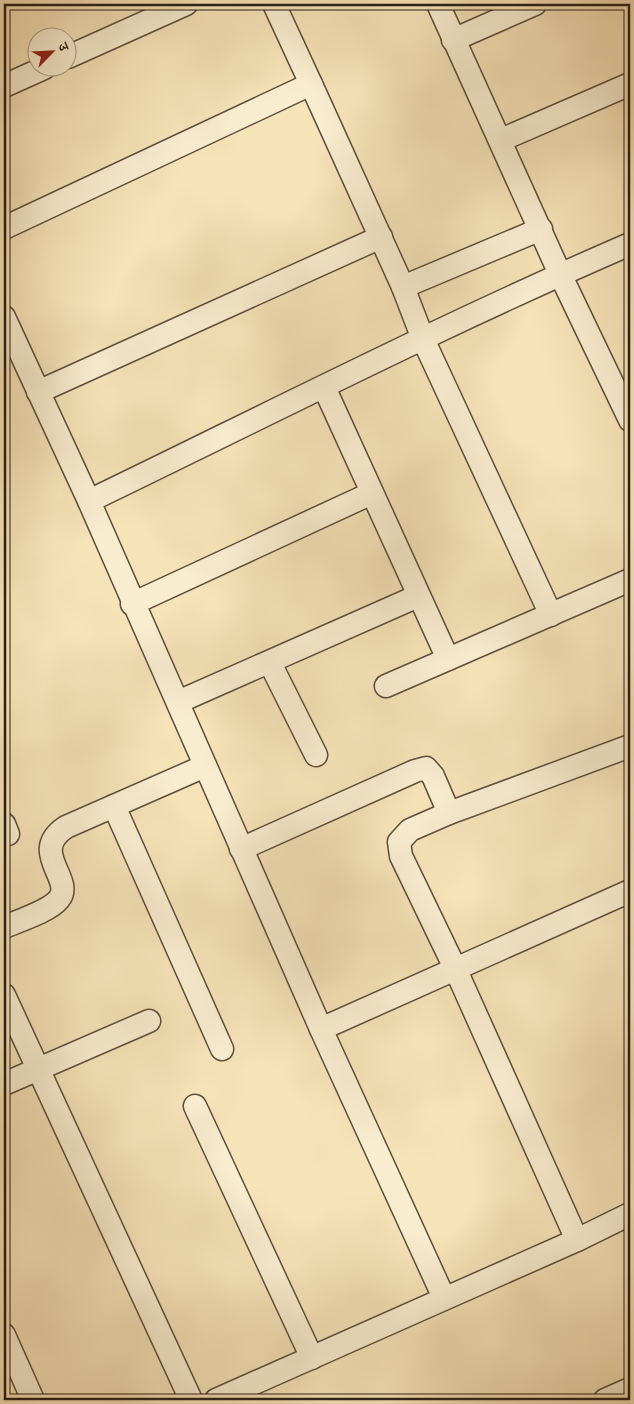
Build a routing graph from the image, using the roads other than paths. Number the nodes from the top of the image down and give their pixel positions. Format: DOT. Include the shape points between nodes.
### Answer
graph roads {
  1 [pos="186,4"];
  2 [pos="274,4"];
  3 [pos="438,4"];
  4 [pos="535,4"];
  5 [pos="453,40"];
  6 [pos="78,53"];
  7 [pos="28,75"];
  8 [pos="311,84"];
  9 [pos="630,84"];
  10 [pos="4,86"];
  11 [pos="501,140"];
  12 [pos="4,228"];
  13 [pos="540,229"];
  14 [pos="381,237"];
  15 [pos="630,244"];
  16 [pos="560,274"];
  17 [pos="403,287"];
  18 [pos="6,330"];
  19 [pos="423,339"];
  20 [pos="324,387"];
  21 [pos="38,392"];
  22 [pos="629,412"];
  23 [pos="372,493"];
  24 [pos="89,501"];
  25 [pos="630,580"];
  26 [pos="418,596"];
  27 [pos="132,604"];
  28 [pos="551,615"];
  29 [pos="448,659"];
  30 [pos="270,662"];
  31 [pos="386,686"];
  32 [pos="178,702"];
  33 [pos="630,746"];
  34 [pos="316,755"];
  35 [pos="205,766"];
  36 [pos="114,806"];
  37 [pos="449,813"];
  38 [pos="241,849"];
  39 [pos="630,891"];
  40 [pos="4,928"];
  41 [pos="455,968"];
  42 [pos="4,995"];
  43 [pos="149,1020"];
  44 [pos="321,1029"];
  45 [pos="222,1049"];
  46 [pos="39,1069"];
  47 [pos="4,1084"];
  48 [pos="195,1106"];
  49 [pos="630,1214"];
  50 [pos="577,1240"];
  51 [pos="444,1298"];
  52 [pos="4,1335"];
  53 [pos="312,1358"];
  54 [pos="630,1389"];
  55 [pos="33,1400"];
  56 [pos="191,1400"];
  57 [pos="216,1400"];
  58 [pos="605,1400"];
  1 -- 6 [label="street"];
  2 -- 8 [label="street"];
  3 -- 5 [label="street"];
  4 -- 5 [label="street"];
  5 -- 11 [label="street"];
  7 -- 10 [label="street"];
  8 -- 12 [label="street"];
  8 -- 14 [label="street"];
  9 -- 11 [label="street"];
  11 -- 13 [label="street"];
  13 -- 16 [label="street"];
  13 -- 17 [label="street"];
  14 -- 17 [label="street"];
  14 -- 21 [label="street"];
  15 -- 16 [label="street"];
  16 -- 19 [label="street"];
  16 -- 22 [label="street"];
  17 -- 19 [label="street"];
  18 -- 21 [label="street"];
  19 -- 20 [label="street"];
  19 -- 28 [label="street"];
  20 -- 23 [label="street"];
  20 -- 24 [label="street"];
  21 -- 24 [label="street"];
  23 -- 26 [label="street"];
  23 -- 27 [label="street"];
  24 -- 27 [label="street"];
  25 -- 28 [label="street"];
  26 -- 29 [label="street"];
  26 -- 30 [label="street"];
  27 -- 32 [label="street"];
  28 -- 29 [label="street"];
  29 -- 31 [label="street"];
  30 -- 32 [label="street"];
  30 -- 34 [label="street"];
  32 -- 35 [label="street"];
  33 -- 37 [label="street"];
  35 -- 36 [label="street"];
  35 -- 38 [label="street"];
  36 -- 40 [label="street" via="55,834 50,842 51,855 62,889 60,898 53,905"];
  36 -- 45 [label="street"];
  37 -- 38 [label="street" via="433,776 426,768"];
  37 -- 41 [label="street" via="410,830 399,842 401,856"];
  38 -- 44 [label="street"];
  39 -- 41 [label="street"];
  41 -- 44 [label="street"];
  41 -- 50 [label="street"];
  42 -- 46 [label="street"];
  43 -- 46 [label="street"];
  44 -- 51 [label="street"];
  46 -- 47 [label="street"];
  46 -- 56 [label="street"];
  48 -- 53 [label="street"];
  49 -- 50 [label="street"];
  50 -- 51 [label="street"];
  51 -- 53 [label="street"];
  52 -- 55 [label="street"];
  53 -- 57 [label="street"];
  54 -- 58 [label="street"];
}
